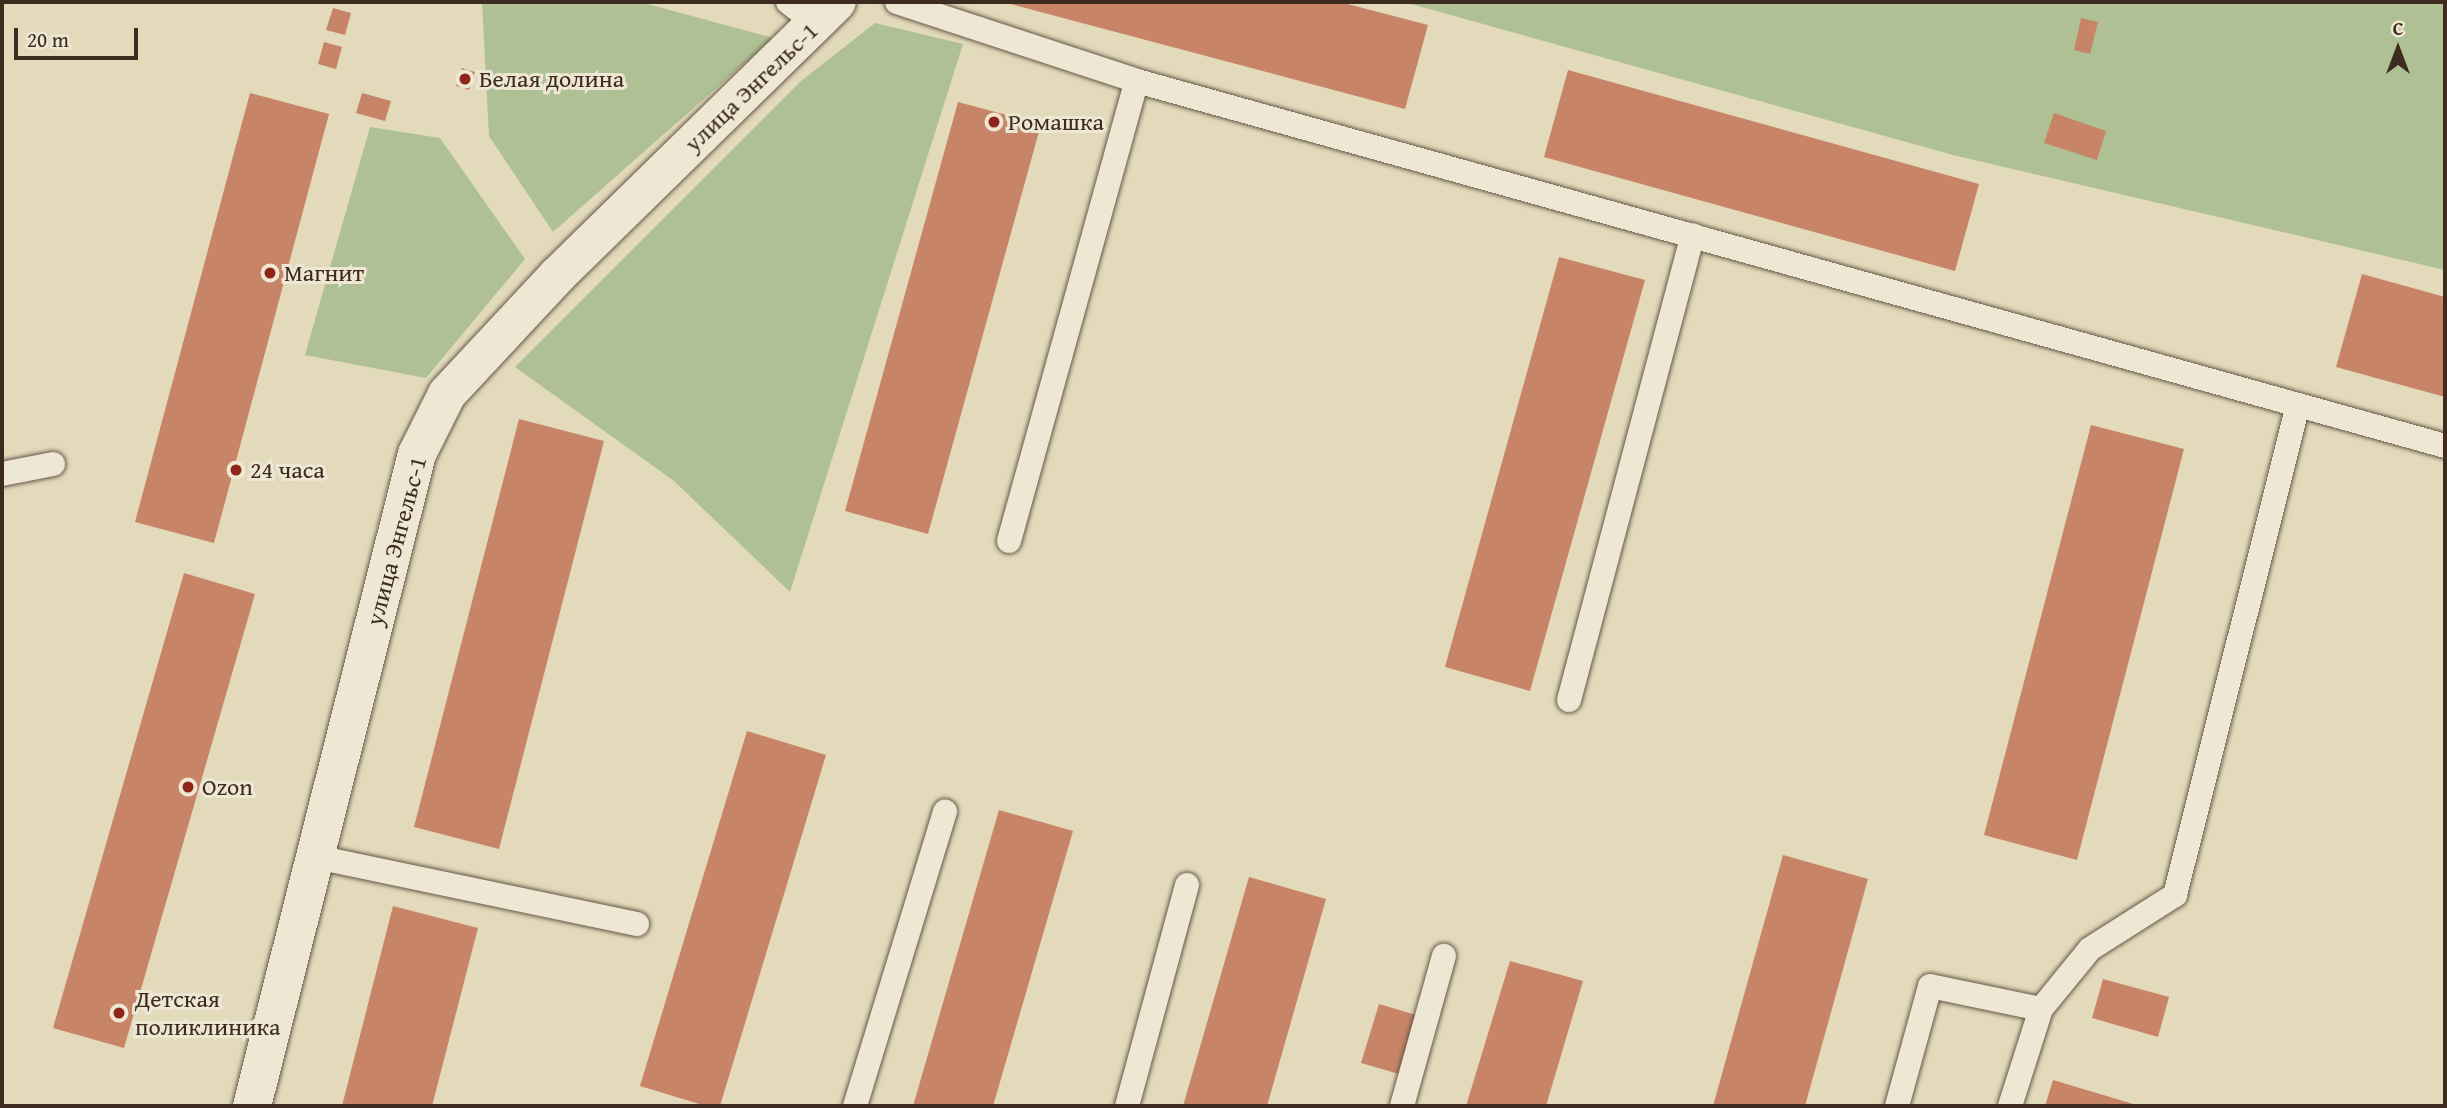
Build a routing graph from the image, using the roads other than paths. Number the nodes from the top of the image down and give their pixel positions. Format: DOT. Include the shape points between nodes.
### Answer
graph roads {
  1 [pos="897,2"];
  2 [pos="814,9"];
  3 [pos="1137,81"];
  4 [pos="1693,235"];
  5 [pos="2298,405"];
  6 [pos="2445,446"];
  7 [pos="53,464"];
  8 [pos="2,474"];
  9 [pos="1009,541"];
  10 [pos="1569,700"];
  11 [pos="945,811"];
  12 [pos="316,857"];
  13 [pos="1186,886"];
  14 [pos="637,924"];
  15 [pos="1444,956"];
  16 [pos="2040,1009"];
  17 [pos="252,1106"];
  18 [pos="855,1106"];
  19 [pos="1126,1106"];
  20 [pos="1402,1106"];
  21 [pos="1897,1106"];
  22 [pos="2010,1106"];
  1 -- 3 [label="lane"];
  2 -- 12 [label="street, улица Энгельс-1" via="447,394 417,453"];
  3 -- 4 [label="lane"];
  3 -- 9 [label="lane"];
  4 -- 5 [label="lane"];
  4 -- 10 [label="lane"];
  5 -- 6 [label="lane"];
  5 -- 16 [label="lane" via="2175,895 2091,949"];
  7 -- 8 [label="lane"];
  11 -- 18 [label="lane"];
  12 -- 14 [label="lane"];
  12 -- 17 [label="street, улица Энгельс-1"];
  13 -- 19 [label="lane"];
  15 -- 20 [label="lane"];
  16 -- 21 [label="lane" via="1930,986"];
  16 -- 22 [label="lane"];
}
